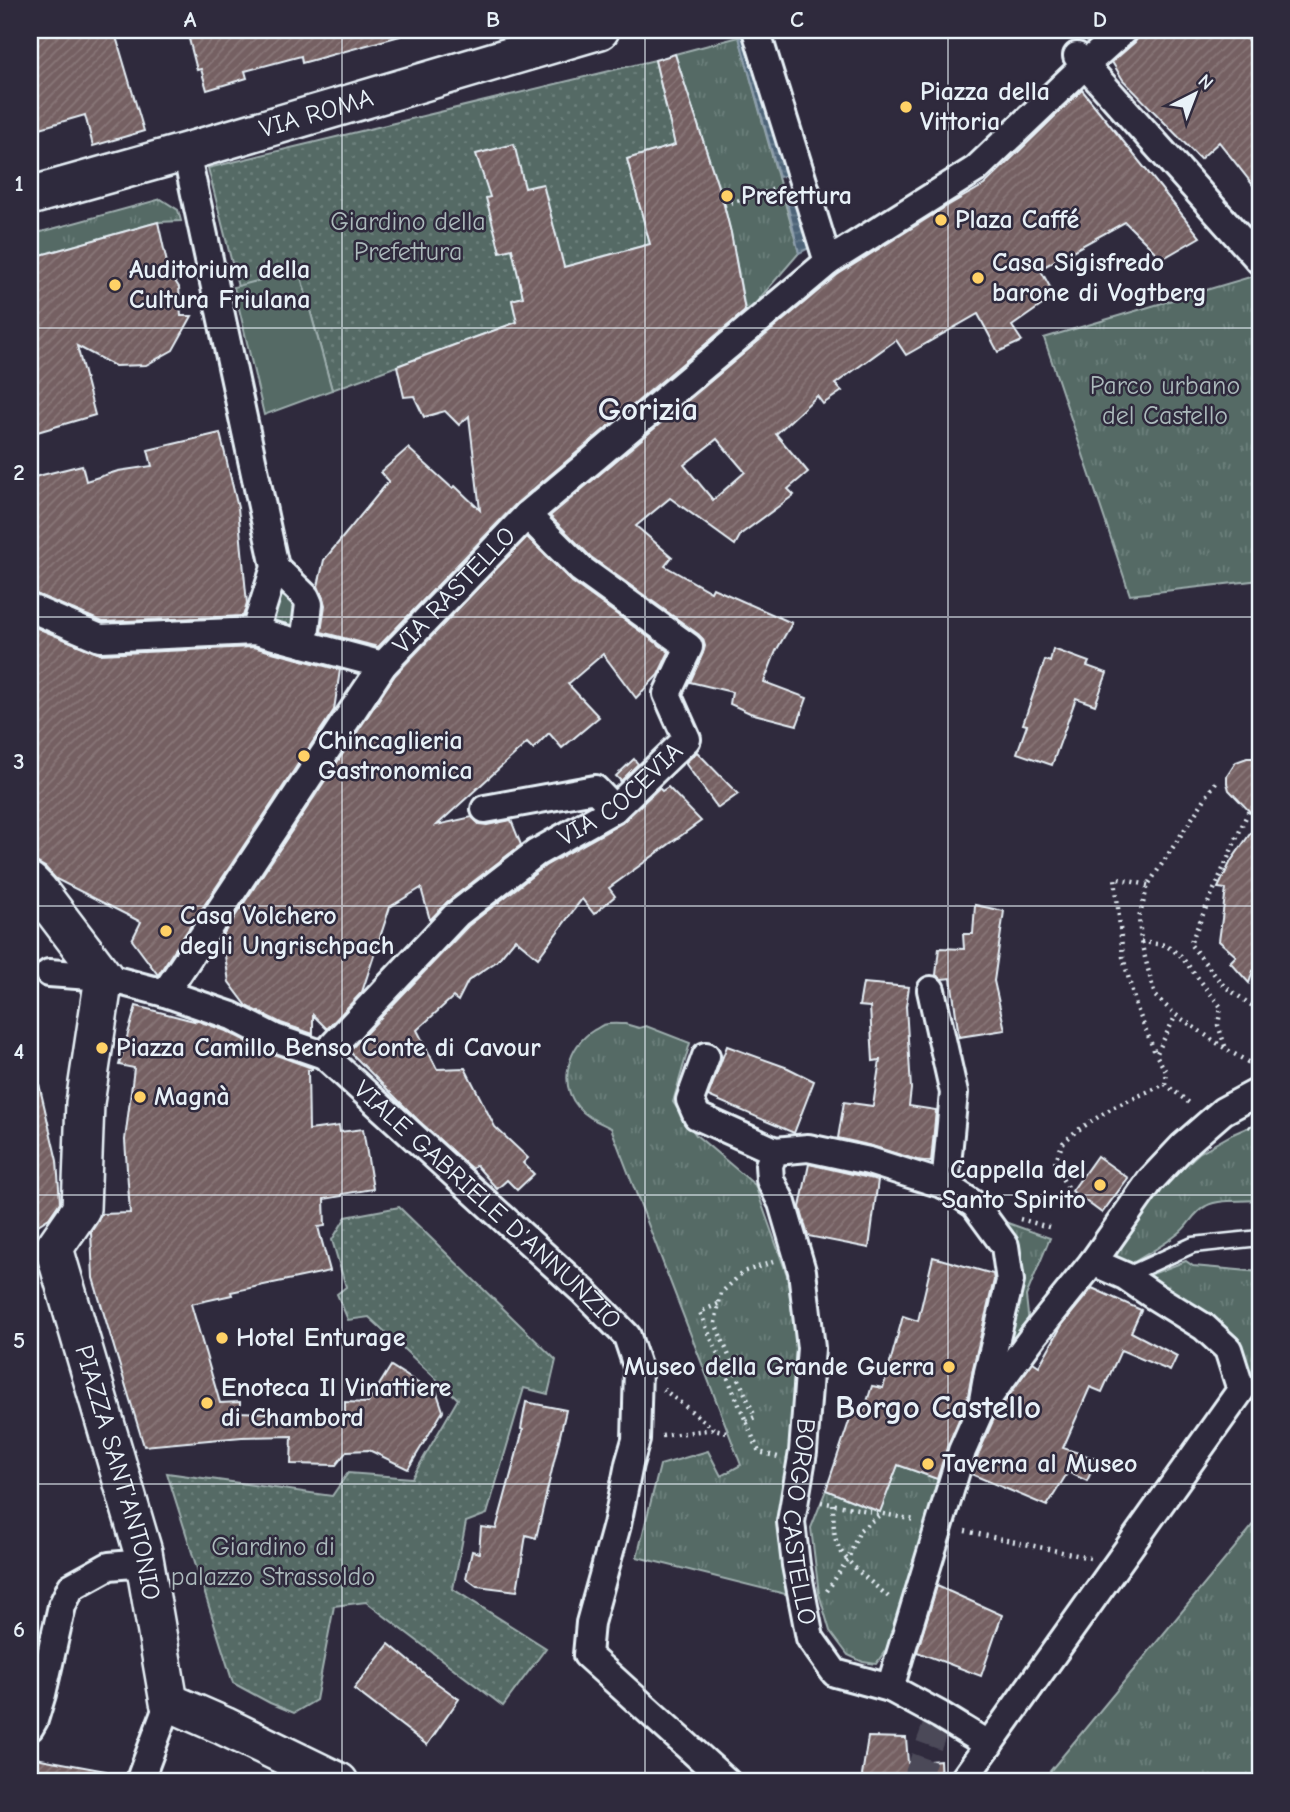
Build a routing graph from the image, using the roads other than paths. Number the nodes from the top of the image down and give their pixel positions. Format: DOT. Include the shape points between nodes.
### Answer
graph roads {
  1 [pos="600,30"];
  2 [pos="756,30"];
  3 [pos="1124,30"];
  4 [pos="1081,60"];
  5 [pos="186,152"];
  6 [pos="30,196"];
  7 [pos="829,258"];
  8 [pos="1260,261"];
  9 [pos="527,515"];
  10 [pos="275,567"];
  11 [pos="30,608"];
  12 [pos="256,631"];
  13 [pos="304,644"];
  14 [pos="383,665"];
  15 [pos="485,809"];
  16 [pos="614,809"];
  17 [pos="30,882"];
  18 [pos="48,973"];
  19 [pos="104,977"];
  20 [pos="930,990"];
  21 [pos="165,993"];
  22 [pos="324,1055"];
  23 [pos="706,1056"];
  24 [pos="1260,1091"];
  25 [pos="775,1151"];
  26 [pos="945,1185"];
  27 [pos="1260,1238"];
  28 [pos="42,1248"];
  29 [pos="1093,1262"];
  30 [pos="1125,1276"];
  31 [pos="982,1406"];
  32 [pos="145,1563"];
  33 [pos="890,1688"];
  34 [pos="169,1702"];
  35 [pos="30,1727"];
  36 [pos="989,1745"];
  37 [pos="140,1782"];
  38 [pos="339,1782"];
  39 [pos="727,1782"];
  40 [pos="962,1782"];
  1 -- 5 [label="main road, VIA ROMA"];
  2 -- 7 [label="street"];
  3 -- 4 [label="street"];
  4 -- 7 [label="street" via="975,169"];
  4 -- 8 [label="street"];
  5 -- 6 [label="main road, VIA ROMA"];
  5 -- 10 [label="street"];
  7 -- 9 [label="street, VIA RASTELLO"];
  9 -- 14 [label="street, VIA RASTELLO"];
  9 -- 16 [label="street, VIA COCEVIA" via="581,569 689,648 667,694 687,740"];
  10 -- 12 [label="street"];
  10 -- 13 [label="street" via="309,604"];
  11 -- 12 [label="street" via="100,638"];
  12 -- 13 [label="street"];
  13 -- 14 [label="street"];
  14 -- 21 [label="street, VIA RASTELLO"];
  15 -- 16 [label="street, VIA COCEVIA" via="595,789"];
  16 -- 22 [label="street, VIA COCEVIA" via="536,853 457,914"];
  17 -- 19 [label="main road"];
  18 -- 19 [label="street, VIALE GABRIELE D'ANNUNZIO"];
  19 -- 21 [label="street, VIALE GABRIELE D'ANNUNZIO"];
  19 -- 28 [label="main road" via="85,1102 81,1209"];
  20 -- 26 [label="street" via="954,1093"];
  21 -- 22 [label="street, VIALE GABRIELE D'ANNUNZIO"];
  22 -- 39 [label="street, VIALE GABRIELE D'ANNUNZIO" via="584,1292 626,1336 638,1369 636,1440 590,1623 587,1656"];
  23 -- 25 [label="street" via="690,1100 697,1116"];
  24 -- 29 [label="street" via="1223,1111 1182,1146 1150,1181"];
  25 -- 26 [label="street" via="808,1148"];
  25 -- 33 [label="street, BORGO CASTELLO" via="769,1165 770,1180 782,1203 802,1271 811,1348 803,1452 791,1522 810,1638 835,1672"];
  26 -- 31 [label="street" via="975,1205 1005,1246 1010,1281"];
  27 -- 30 [label="lane" via="1193,1245"];
  28 -- 32 [label="main road, PIAZZA SANT'ANTONIO"];
  29 -- 30 [label="street"];
  29 -- 31 [label="street"];
  30 -- 36 [label="street" via="1204,1327 1228,1349 1241,1390"];
  31 -- 33 [label="street" via="962,1451"];
  32 -- 34 [label="main road, PIAZZA SANT'ANTONIO"];
  32 -- 35 [label="street" via="109,1566 71,1587"];
  33 -- 36 [label="street, BORGO CASTELLO"];
  34 -- 37 [label="street"];
  34 -- 38 [label="main road"];
  36 -- 40 [label="street"];
}
